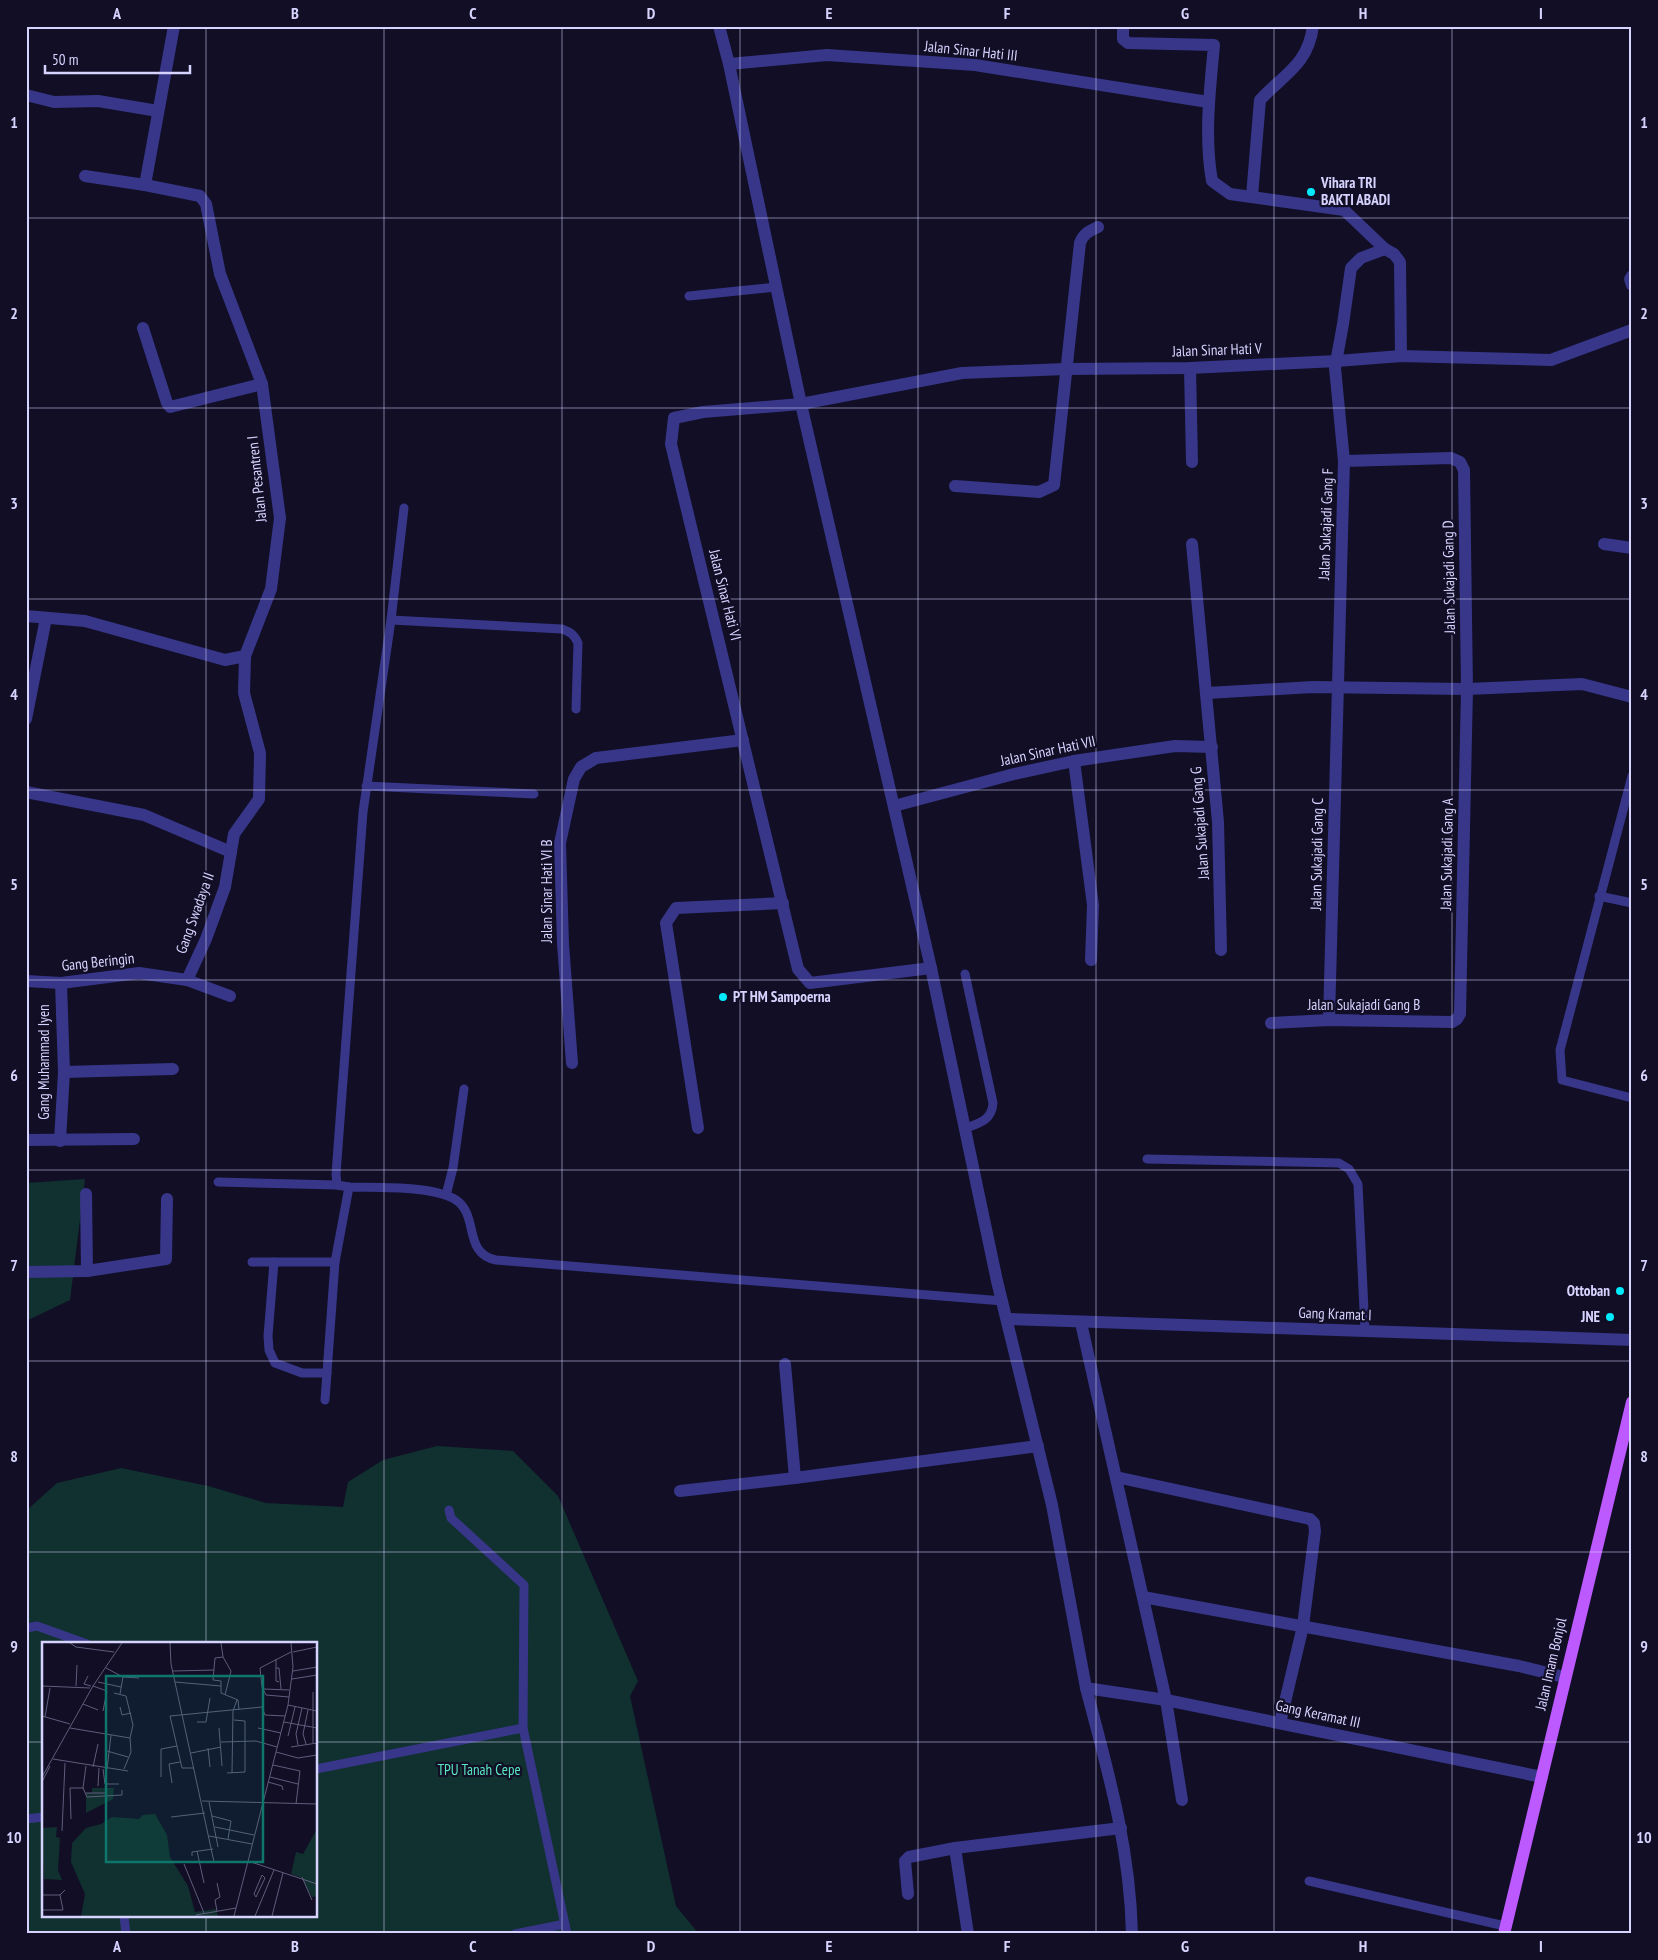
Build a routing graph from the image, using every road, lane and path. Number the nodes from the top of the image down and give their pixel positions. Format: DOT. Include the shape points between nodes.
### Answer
graph roads {
  1 [pos="174,26"];
  2 [pos="719,26"];
  3 [pos="1123,26"];
  4 [pos="1313,26"];
  5 [pos="729,64"];
  6 [pos="26,96"];
  7 [pos="1208,102"];
  8 [pos="158,111"];
  9 [pos="85,176"];
  10 [pos="144,184"];
  11 [pos="1252,196"];
  12 [pos="1098,227"];
  13 [pos="1385,249"];
  14 [pos="1632,276"];
  15 [pos="1632,285"];
  16 [pos="776,287"];
  17 [pos="689,296"];
  18 [pos="143,328"];
  19 [pos="1632,330"];
  20 [pos="1402,356"];
  21 [pos="1337,361"];
  22 [pos="1190,368"];
  23 [pos="1065,369"];
  24 [pos="262,384"];
  25 [pos="801,404"];
  26 [pos="1344,461"];
  27 [pos="1192,462"];
  28 [pos="955,486"];
  29 [pos="404,508"];
  30 [pos="1192,544"];
  31 [pos="1604,544"];
  32 [pos="1632,548"];
  33 [pos="26,616"];
  34 [pos="46,618"];
  35 [pos="391,620"];
  36 [pos="245,656"];
  37 [pos="1337,688"];
  38 [pos="1467,689"];
  39 [pos="1207,693"];
  40 [pos="1632,697"];
  41 [pos="576,709"];
  42 [pos="26,719"];
  43 [pos="743,740"];
  44 [pos="1212,747"];
  45 [pos="1074,761"];
  46 [pos="1632,776"];
  47 [pos="366,786"];
  48 [pos="26,792"];
  49 [pos="534,794"];
  50 [pos="894,806"];
  51 [pos="231,852"];
  52 [pos="1600,896"];
  53 [pos="783,903"];
  54 [pos="1632,903"];
  55 [pos="1221,950"];
  56 [pos="1091,960"];
  57 [pos="931,968"];
  58 [pos="965,974"];
  59 [pos="187,980"];
  60 [pos="26,981"];
  61 [pos="61,983"];
  62 [pos="230,996"];
  63 [pos="1457,1019"];
  64 [pos="1330,1020"];
  65 [pos="1271,1023"];
  66 [pos="572,1063"];
  67 [pos="173,1069"];
  68 [pos="64,1072"];
  69 [pos="464,1089"];
  70 [pos="1632,1098"];
  71 [pos="698,1128"];
  72 [pos="966,1128"];
  73 [pos="134,1139"];
  74 [pos="26,1140"];
  75 [pos="60,1141"];
  76 [pos="1147,1159"];
  77 [pos="218,1182"];
  78 [pos="337,1185"];
  79 [pos="349,1187"];
  80 [pos="86,1194"];
  81 [pos="446,1195"];
  82 [pos="167,1199"];
  83 [pos="252,1262"];
  84 [pos="274,1262"];
  85 [pos="334,1262"];
  86 [pos="87,1271"];
  87 [pos="26,1272"];
  88 [pos="1002,1301"];
  89 [pos="1008,1319"];
  90 [pos="1081,1322"];
  91 [pos="1365,1331"];
  92 [pos="1632,1340"];
  93 [pos="785,1364"];
  94 [pos="327,1373"];
  95 [pos="325,1400"];
  96 [pos="1632,1402"];
  97 [pos="1038,1446"];
  98 [pos="1116,1477"];
  99 [pos="794,1478"];
  100 [pos="680,1491"];
  101 [pos="449,1510"];
  102 [pos="1143,1596"];
  103 [pos="1303,1626"];
  104 [pos="26,1628"];
  105 [pos="81,1642"];
  106 [pos="1564,1676"];
  107 [pos="1086,1688"];
  108 [pos="1166,1700"];
  109 [pos="1280,1723"];
  110 [pos="523,1728"];
  111 [pos="318,1768"];
  112 [pos="1542,1777"];
  113 [pos="1182,1800"];
  114 [pos="42,1817"];
  115 [pos="26,1819"];
  116 [pos="1122,1828"];
  117 [pos="955,1848"];
  118 [pos="1308,1882"];
  119 [pos="908,1894"];
  120 [pos="124,1918"];
  121 [pos="565,1924"];
  122 [pos="1504,1930"];
  123 [pos="126,1934"];
  124 [pos="515,1934"];
  125 [pos="567,1934"];
  126 [pos="968,1934"];
  127 [pos="1132,1934"];
  1 -- 8 [label="street"];
  2 -- 5 [label="street"];
  3 -- 7 [label="street" via="1123,39 1128,43 1214,45"];
  4 -- 11 [label="street" via="1301,61 1260,100"];
  5 -- 7 [label="street, Jalan Sinar Hati III" via="827,55 975,65"];
  5 -- 16 [label="street"];
  6 -- 8 [label="street" via="54,102 98,101"];
  7 -- 11 [label="street" via="1212,181 1230,194"];
  8 -- 10 [label="street"];
  9 -- 10 [label="street, Jalan Pesantren I"];
  10 -- 24 [label="street, Jalan Pesantren I" via="200,196 206,204 220,274"];
  11 -- 13 [label="street" via="1344,210"];
  12 -- 23 [label="street" via="1082,236 1080,243"];
  13 -- 20 [label="street" via="1400,262"];
  13 -- 21 [label="street, Jalan Sukajadi Gang F" via="1361,258 1351,268"];
  14 -- 15 [label="street"];
  16 -- 17 [label="lane"];
  16 -- 25 [label="street"];
  18 -- 24 [label="street" via="170,408"];
  19 -- 20 [label="street, Jalan Sinar Hati V" via="1551,360"];
  20 -- 21 [label="street, Jalan Sinar Hati V"];
  21 -- 22 [label="street, Jalan Sinar Hati V"];
  21 -- 26 [label="street, Jalan Sukajadi Gang F"];
  22 -- 23 [label="street, Jalan Sinar Hati V"];
  22 -- 27 [label="street"];
  23 -- 25 [label="street, Jalan Sinar Hati V" via="962,373"];
  23 -- 28 [label="street" via="1054,485 1040,492"];
  24 -- 36 [label="street, Jalan Pesantren I" via="280,518 271,589"];
  25 -- 43 [label="street, Jalan Sinar Hati VI" via="703,412 674,418 671,444"];
  25 -- 50 [label="street"];
  26 -- 37 [label="street, Jalan Sukajadi Gang F"];
  26 -- 38 [label="street, Jalan Sukajadi Gang D" via="1451,458 1462,465 1465,475"];
  29 -- 35 [label="lane"];
  30 -- 39 [label="street, Jalan Sukajadi Gang G"];
  31 -- 32 [label="street"];
  33 -- 34 [label="street"];
  34 -- 36 [label="street" via="85,621 225,660"];
  34 -- 42 [label="street"];
  35 -- 41 [label="lane" via="570,632 578,643"];
  35 -- 47 [label="lane"];
  36 -- 51 [label="street, Gang Swadaya II" via="244,693 260,753 259,799 234,834"];
  37 -- 38 [label="street"];
  37 -- 39 [label="street"];
  37 -- 64 [label="street, Jalan Sukajadi Gang C"];
  38 -- 40 [label="street" via="1582,684"];
  38 -- 63 [label="street, Jalan Sukajadi Gang A" via="1460,1014"];
  39 -- 44 [label="street, Jalan Sukajadi Gang G"];
  43 -- 53 [label="street, Jalan Sinar Hati VI"];
  43 -- 66 [label="street, Jalan Sinar Hati VI B" via="596,758 581,766 574,779 560,843 563,944"];
  44 -- 45 [label="street, Jalan Sinar Hati VII" via="1175,746"];
  44 -- 55 [label="street, Jalan Sukajadi Gang G" via="1219,834"];
  45 -- 50 [label="street, Jalan Sinar Hati VII"];
  45 -- 56 [label="street" via="1092,905"];
  46 -- 52 [label="lane"];
  47 -- 49 [label="lane"];
  47 -- 78 [label="lane"];
  48 -- 51 [label="street" via="144,815"];
  50 -- 57 [label="street"];
  51 -- 59 [label="street, Gang Swadaya II" via="225,887"];
  52 -- 54 [label="lane"];
  52 -- 70 [label="lane" via="1560,1050 1562,1080"];
  53 -- 57 [label="street, Jalan Sinar Hati VI" via="798,969 810,983"];
  53 -- 71 [label="street" via="676,908 666,923"];
  57 -- 72 [label="street"];
  58 -- 72 [label="lane" via="993,1103 993,1110 984,1122"];
  59 -- 61 [label="street, Gang Beringin" via="139,973"];
  59 -- 62 [label="street, Gang Beringin"];
  60 -- 61 [label="street, Gang Beringin"];
  61 -- 68 [label="street, Gang Muhammad Iyen"];
  63 -- 64 [label="street, Jalan Sukajadi Gang B" via="1452,1022"];
  64 -- 65 [label="street, Jalan Sukajadi Gang B"];
  67 -- 68 [label="street"];
  68 -- 75 [label="street, Gang Muhammad Iyen"];
  69 -- 81 [label="lane" via="454,1168"];
  72 -- 88 [label="street"];
  73 -- 75 [label="street"];
  74 -- 75 [label="street"];
  76 -- 91 [label="lane" via="1339,1163 1349,1169 1358,1184"];
  77 -- 78 [label="lane"];
  78 -- 79 [label="lane"];
  79 -- 81 [label="lane" via="424,1190"];
  79 -- 85 [label="lane"];
  80 -- 86 [label="street"];
  81 -- 88 [label="lane" via="457,1200 465,1210 479,1253 491,1259"];
  82 -- 86 [label="street" via="166,1259"];
  83 -- 84 [label="lane"];
  84 -- 85 [label="lane"];
  84 -- 94 [label="lane" via="268,1336 269,1350 275,1363 302,1373"];
  85 -- 94 [label="lane"];
  86 -- 87 [label="street"];
  88 -- 89 [label="street"];
  89 -- 90 [label="street, Gang Kramat I"];
  89 -- 97 [label="street"];
  90 -- 91 [label="street, Gang Kramat I"];
  90 -- 98 [label="street"];
  91 -- 92 [label="street, Gang Kramat I"];
  93 -- 99 [label="street"];
  94 -- 95 [label="lane"];
  96 -- 106 [label="main road, Jalan Imam Bonjol"];
  97 -- 99 [label="street"];
  97 -- 107 [label="street"];
  98 -- 102 [label="street"];
  98 -- 103 [label="street" via="1310,1519 1315,1531"];
  99 -- 100 [label="street"];
  101 -- 110 [label="lane" via="450,1518 524,1585"];
  102 -- 103 [label="street"];
  102 -- 108 [label="street"];
  103 -- 106 [label="street"];
  103 -- 109 [label="street"];
  104 -- 105 [label="lane" via="37,1626"];
  106 -- 112 [label="main road, Jalan Imam Bonjol"];
  107 -- 108 [label="street, Gang Keramat III"];
  107 -- 116 [label="street"];
  108 -- 109 [label="street, Gang Keramat III"];
  108 -- 113 [label="street"];
  109 -- 112 [label="street, Gang Keramat III"];
  110 -- 111 [label="lane"];
  110 -- 121 [label="lane"];
  112 -- 122 [label="main road, Jalan Imam Bonjol"];
  114 -- 115 [label="lane"];
  116 -- 117 [label="street"];
  116 -- 127 [label="street"];
  117 -- 119 [label="street" via="907,1858"];
  117 -- 126 [label="street"];
  118 -- 122 [label="lane"];
  120 -- 123 [label="lane"];
  121 -- 124 [label="lane"];
  121 -- 125 [label="lane"];
}
